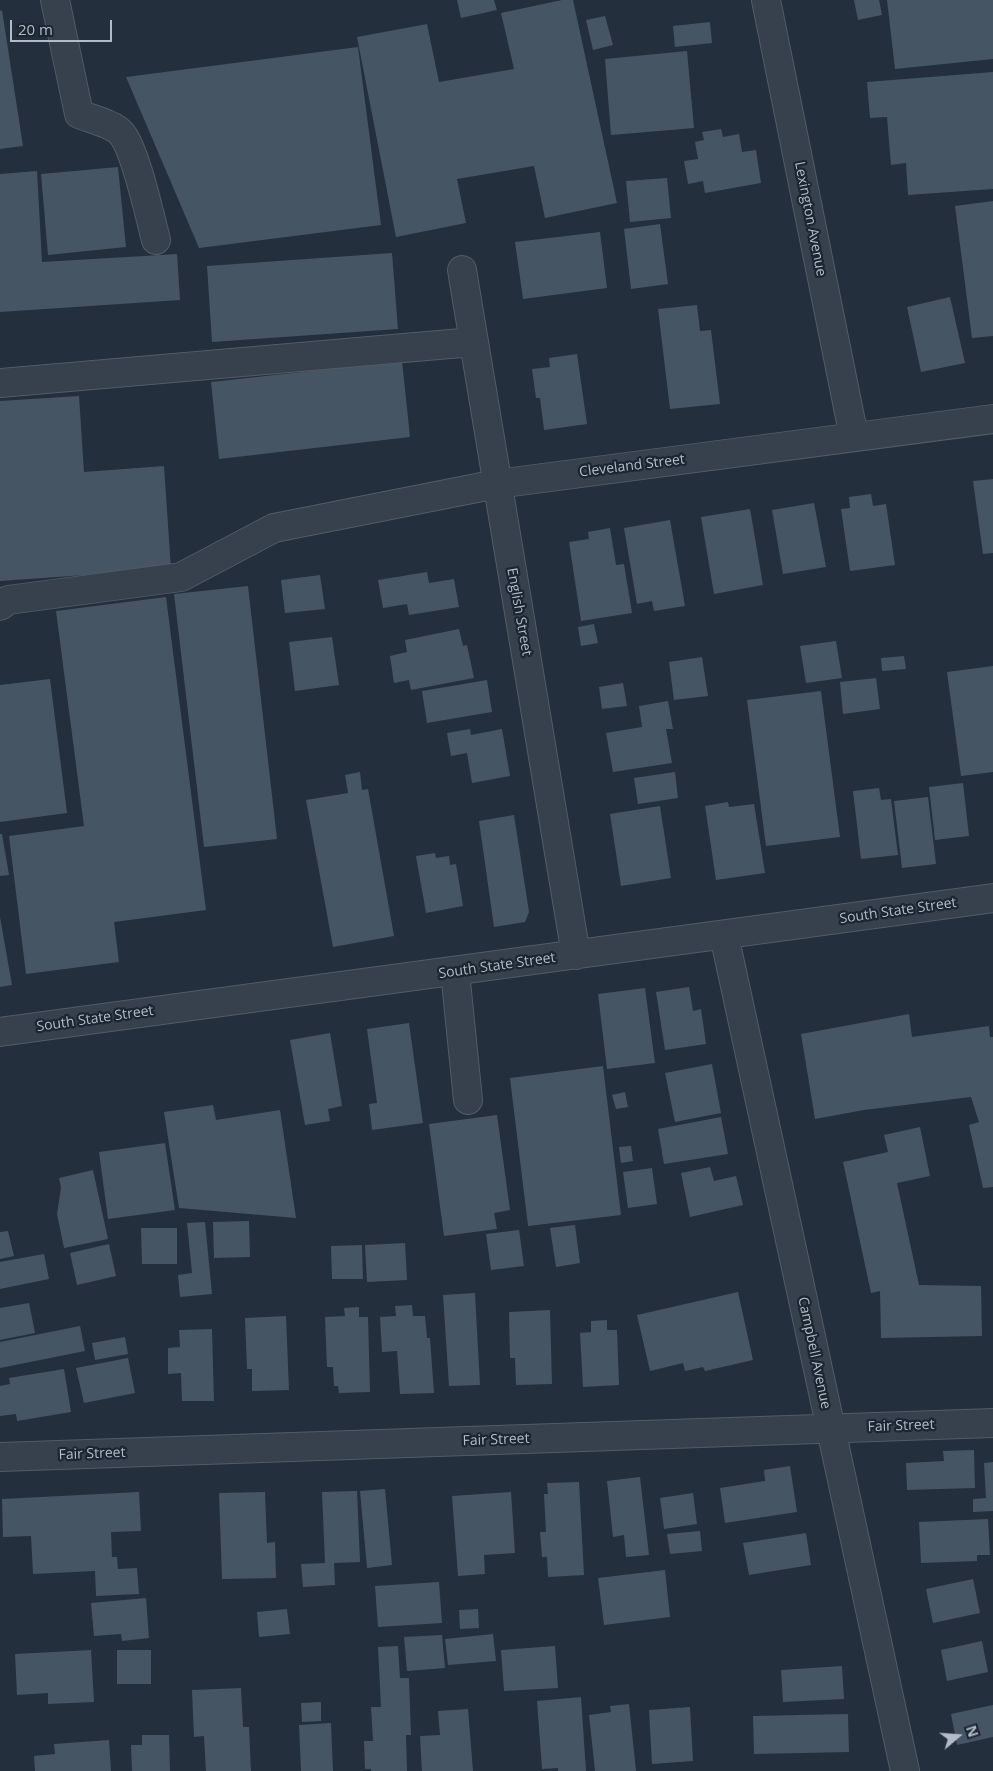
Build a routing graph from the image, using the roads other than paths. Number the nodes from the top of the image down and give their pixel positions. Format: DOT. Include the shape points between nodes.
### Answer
graph roads {
  1 [pos="55,0"];
  2 [pos="766,0"];
  3 [pos="156,240"];
  4 [pos="462,270"];
  5 [pos="474,342"];
  6 [pos="0,383"];
  7 [pos="993,419"];
  8 [pos="854,437"];
  9 [pos="498,484"];
  10 [pos="0,606"];
  11 [pos="993,898"];
  12 [pos="724,934"];
  13 [pos="576,955"];
  14 [pos="454,972"];
  15 [pos="0,1032"];
  16 [pos="468,1100"];
  17 [pos="993,1423"];
  18 [pos="831,1428"];
  19 [pos="0,1457"];
  20 [pos="905,1771"];
  1 -- 3 [label="street" via="79,114 121,133 132,152"];
  2 -- 8 [label="street, Lexington Avenue"];
  4 -- 5 [label="street, English Street"];
  5 -- 6 [label="street"];
  5 -- 9 [label="street, English Street"];
  7 -- 8 [label="street, Cleveland Street"];
  8 -- 9 [label="street, Cleveland Street"];
  9 -- 10 [label="street, Cleveland Street" via="274,528 181,577 8,600"];
  9 -- 13 [label="street, English Street"];
  11 -- 12 [label="street, South State Street"];
  12 -- 13 [label="street, South State Street"];
  12 -- 18 [label="street, Campbell Avenue"];
  13 -- 14 [label="street, South State Street"];
  14 -- 15 [label="street, South State Street"];
  14 -- 16 [label="street"];
  17 -- 18 [label="street, Fair Street"];
  18 -- 19 [label="street, Fair Street"];
  18 -- 20 [label="street, Campbell Avenue"];
}
